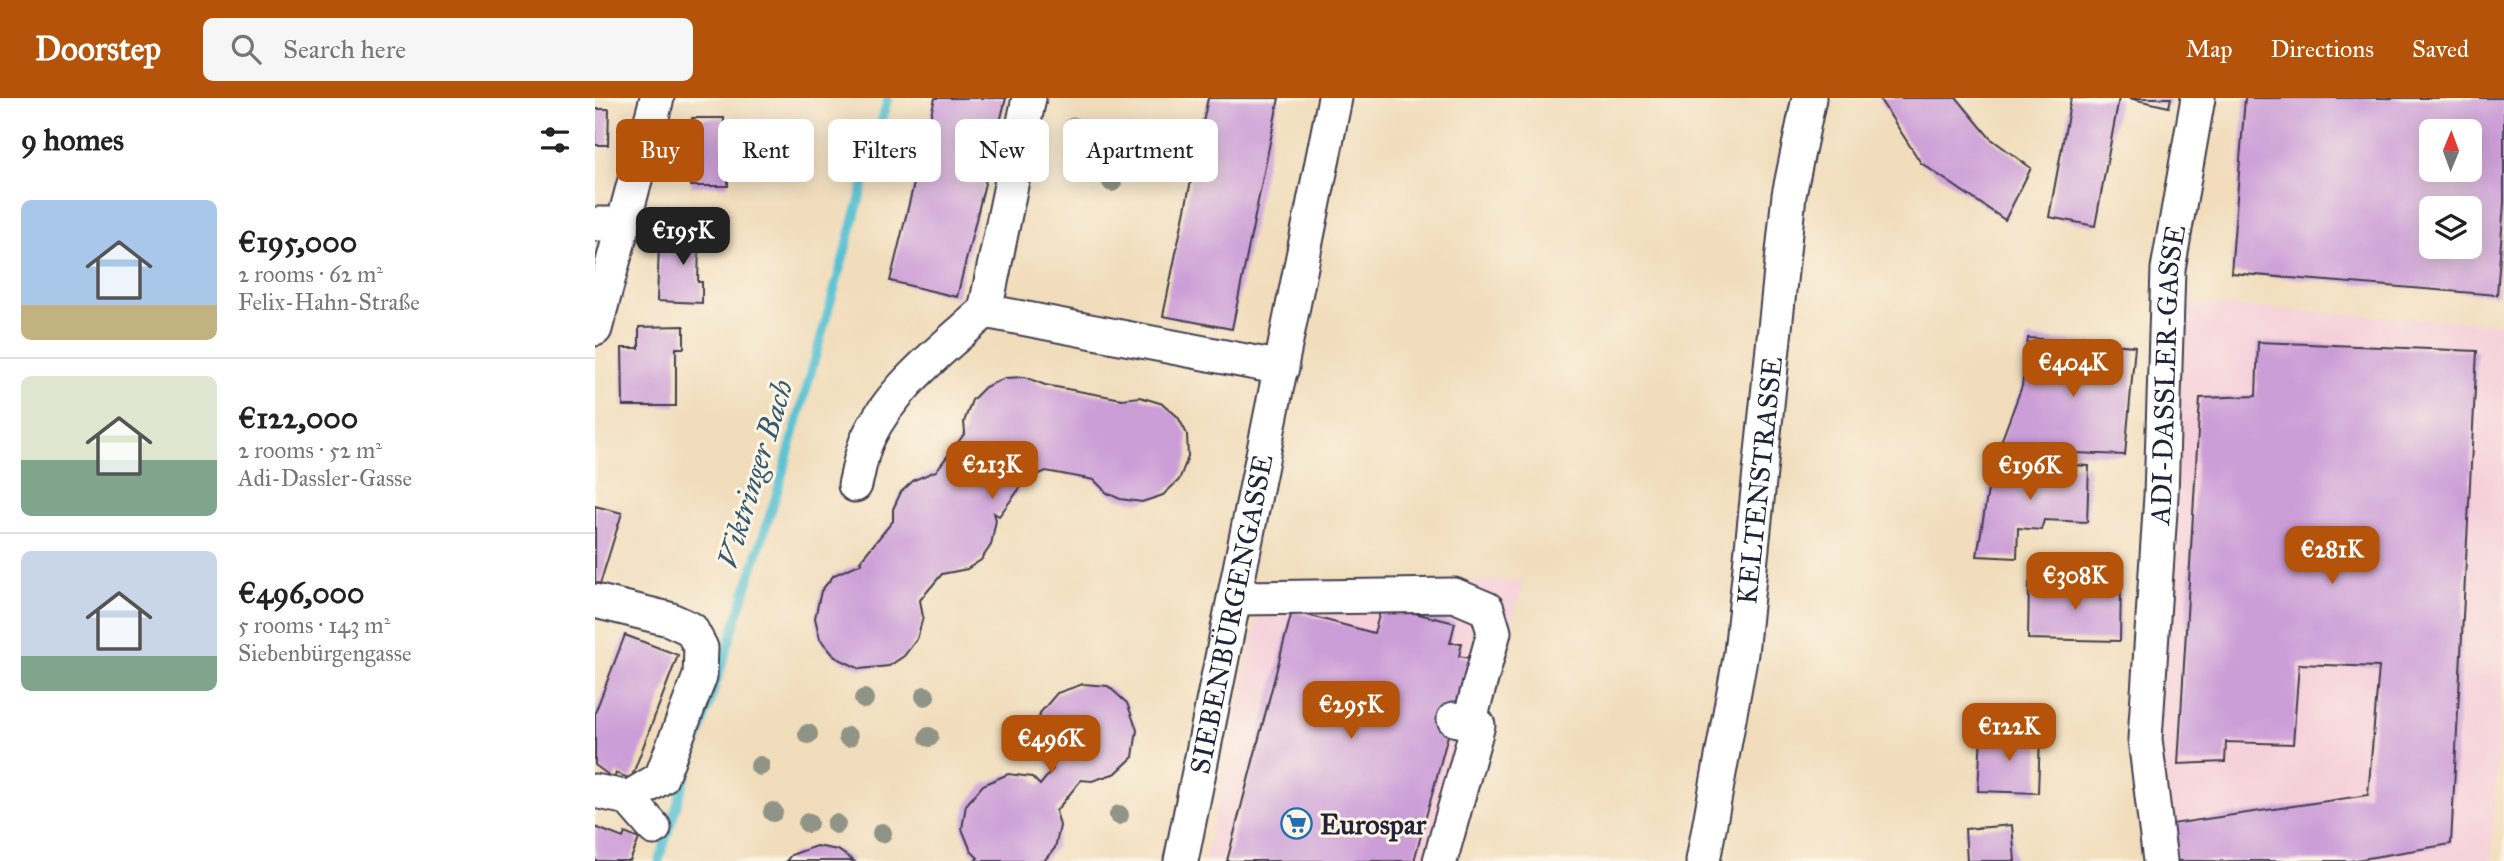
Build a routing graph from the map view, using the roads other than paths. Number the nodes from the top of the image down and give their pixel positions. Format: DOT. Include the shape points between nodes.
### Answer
graph roads {
  1 [pos="657,98"];
  2 [pos="1029,98"];
  3 [pos="1335,98"];
  4 [pos="1809,98"];
  5 [pos="2198,98"];
  6 [pos="609,224"];
  7 [pos="985,311"];
  8 [pos="595,328"];
  9 [pos="1282,368"];
  10 [pos="855,485"];
  11 [pos="1236,598"];
  12 [pos="595,601"];
  13 [pos="1457,724"];
  14 [pos="595,790"];
  15 [pos="628,798"];
  16 [pos="654,828"];
  17 [pos="1181,861"];
  18 [pos="1425,861"];
  19 [pos="1440,861"];
  20 [pos="1703,861"];
  21 [pos="2160,861"];
  1 -- 6 [label="street"];
  2 -- 7 [label="street"];
  3 -- 9 [label="street, SIEBENBÜRGENGASSE"];
  4 -- 20 [label="street, KELTENSTRASSE" via="1789,195 1741,653"];
  5 -- 21 [label="street, ADI-DASSLER-GASSE" via="2168,269 2161,496 2145,739"];
  6 -- 8 [label="street"];
  7 -- 9 [label="street"];
  7 -- 10 [label="street" via="894,399 868,439"];
  9 -- 11 [label="street, SIEBENBÜRGENGASSE"];
  11 -- 13 [label="street" via="1454,595 1487,609 1494,632"];
  11 -- 17 [label="street, SIEBENBÜRGENGASSE"];
  12 -- 15 [label="street" via="669,619 691,629 701,648 700,676 661,778"];
  13 -- 18 [label="street" via="1461,734"];
  13 -- 19 [label="street" via="1478,725"];
  14 -- 15 [label="street"];
  15 -- 16 [label="street"];
}
